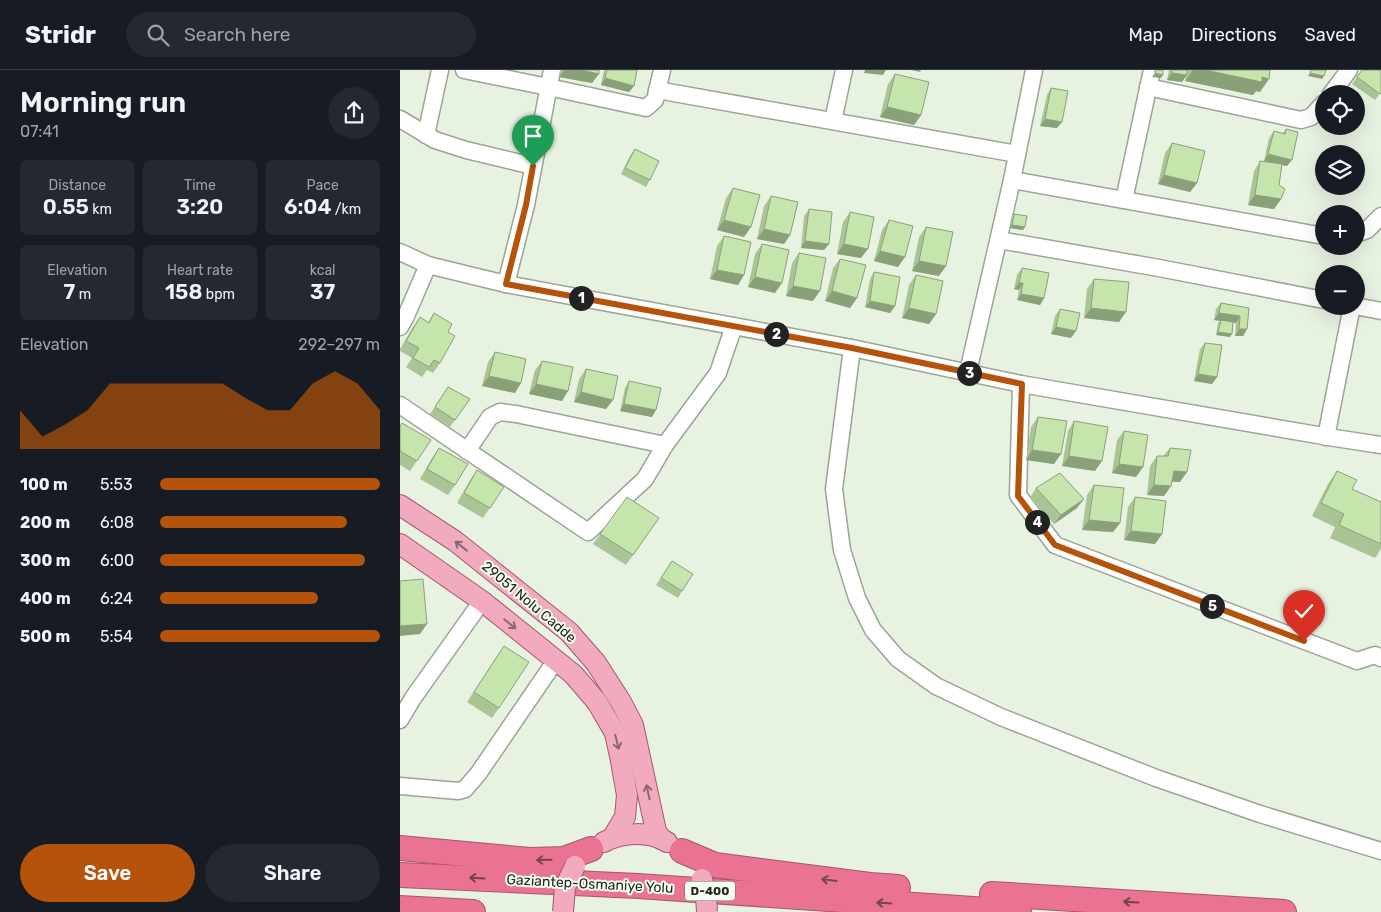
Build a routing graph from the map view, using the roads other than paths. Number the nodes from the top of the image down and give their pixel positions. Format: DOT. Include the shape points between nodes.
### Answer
graph roads {
  1 [pos="440,70"];
  2 [pos="464,70"];
  3 [pos="552,70"];
  4 [pos="662,70"];
  5 [pos="844,70"];
  6 [pos="1034,70"];
  7 [pos="1152,70"];
  8 [pos="1349,70"];
  9 [pos="1338,85"];
  10 [pos="548,86"];
  11 [pos="1148,87"];
  12 [pos="658,90"];
  13 [pos="1315,113"];
  14 [pos="400,120"];
  15 [pos="833,121"];
  16 [pos="426,135"];
  17 [pos="1018,154"];
  18 [pos="533,166"];
  19 [pos="1012,180"];
  20 [pos="1124,200"];
  21 [pos="1381,216"];
  22 [pos="1365,231"];
  23 [pos="1315,234"];
  24 [pos="999,240"];
  25 [pos="400,252"];
  26 [pos="428,265"];
  27 [pos="506,284"];
  28 [pos="1315,298"];
  29 [pos="1365,308"];
  30 [pos="1381,311"];
  31 [pos="1352,315"];
  32 [pos="734,326"];
  33 [pos="400,327"];
  34 [pos="852,348"];
  35 [pos="968,372"];
  36 [pos="1022,384"];
  37 [pos="400,405"];
  38 [pos="1326,437"];
  39 [pos="665,445"];
  40 [pos="1381,445"];
  41 [pos="467,450"];
  42 [pos="400,505"];
  43 [pos="400,544"];
  44 [pos="482,601"];
  45 [pos="1379,652"];
  46 [pos="556,660"];
  47 [pos="407,694"];
  48 [pos="400,720"];
  49 [pos="400,786"];
  50 [pos="613,837"];
  51 [pos="661,839"];
  52 [pos="400,848"];
  53 [pos="591,849"];
  54 [pos="682,851"];
  55 [pos="1381,851"];
  56 [pos="400,875"];
  57 [pos="400,908"];
  58 [pos="473,912"];
  59 [pos="563,912"];
  60 [pos="707,912"];
  61 [pos="1020,912"];
  62 [pos="1284,912"];
  1 -- 16 [label="street"];
  2 -- 10 [label="street"];
  3 -- 10 [label="street"];
  4 -- 12 [label="street"];
  5 -- 15 [label="street"];
  6 -- 17 [label="street"];
  7 -- 11 [label="street"];
  8 -- 9 [label="street"];
  10 -- 12 [label="street" via="646,108 655,100"];
  10 -- 18 [label="street"];
  11 -- 13 [label="street" via="1301,120"];
  11 -- 20 [label="street"];
  12 -- 15 [label="street"];
  14 -- 16 [label="street"];
  15 -- 17 [label="street"];
  16 -- 18 [label="street" via="466,150"];
  17 -- 19 [label="street"];
  18 -- 27 [label="street"];
  19 -- 20 [label="street"];
  19 -- 24 [label="street"];
  20 -- 23 [label="street"];
  21 -- 22 [label="street"];
  24 -- 28 [label="street"];
  24 -- 35 [label="street"];
  25 -- 26 [label="street"];
  26 -- 27 [label="street"];
  26 -- 33 [label="street"];
  27 -- 32 [label="street"];
  29 -- 30 [label="street"];
  31 -- 38 [label="street"];
  32 -- 34 [label="street"];
  32 -- 39 [label="street" via="718,372"];
  34 -- 35 [label="street"];
  34 -- 55 [label="street" via="834,489 842,550 857,598 873,630 898,659 936,686 1001,717 1156,778"];
  35 -- 36 [label="street"];
  36 -- 38 [label="street"];
  36 -- 45 [label="street" via="1018,496 1055,545 1357,661"];
  37 -- 41 [label="street"];
  38 -- 40 [label="street"];
  39 -- 41 [label="street" via="500,412 490,417"];
  39 -- 41 [label="street" via="645,479 588,532"];
  51 -- 42 [label="main road, 29051 Nolu Cadde, one-way" via="656,831 633,725 596,663 569,632 455,541"];
  43 -- 44 [label="main road, 29051 Nolu Cadde"];
  44 -- 46 [label="main road, 29051 Nolu Cadde, one-way"];
  44 -- 47 [label="street"];
  46 -- 49 [label="street" via="465,789"];
  46 -- 50 [label="main road, 29051 Nolu Cadde, one-way" via="597,702 615,733 627,795 625,817"];
  47 -- 48 [label="street"];
  50 -- 51 [label="main road" via="637,834"];
  50 -- 53 [label="main road"];
  51 -- 54 [label="main road"];
  53 -- 52 [label="highway, one-way" via="564,859 530,860"];
  53 -- 59 [label="main road, bridge" via="575,866 565,888"];
  54 -- 60 [label="main road, bridge" via="702,879"];
  62 -- 54 [label="highway, one-way" via="870,885 715,864"];
  61 -- 56 [label="highway, Gaziantep-Osmaniye Yolu / D-400, one-way" via="638,886"];
  57 -- 58 [label="highway"];
}
